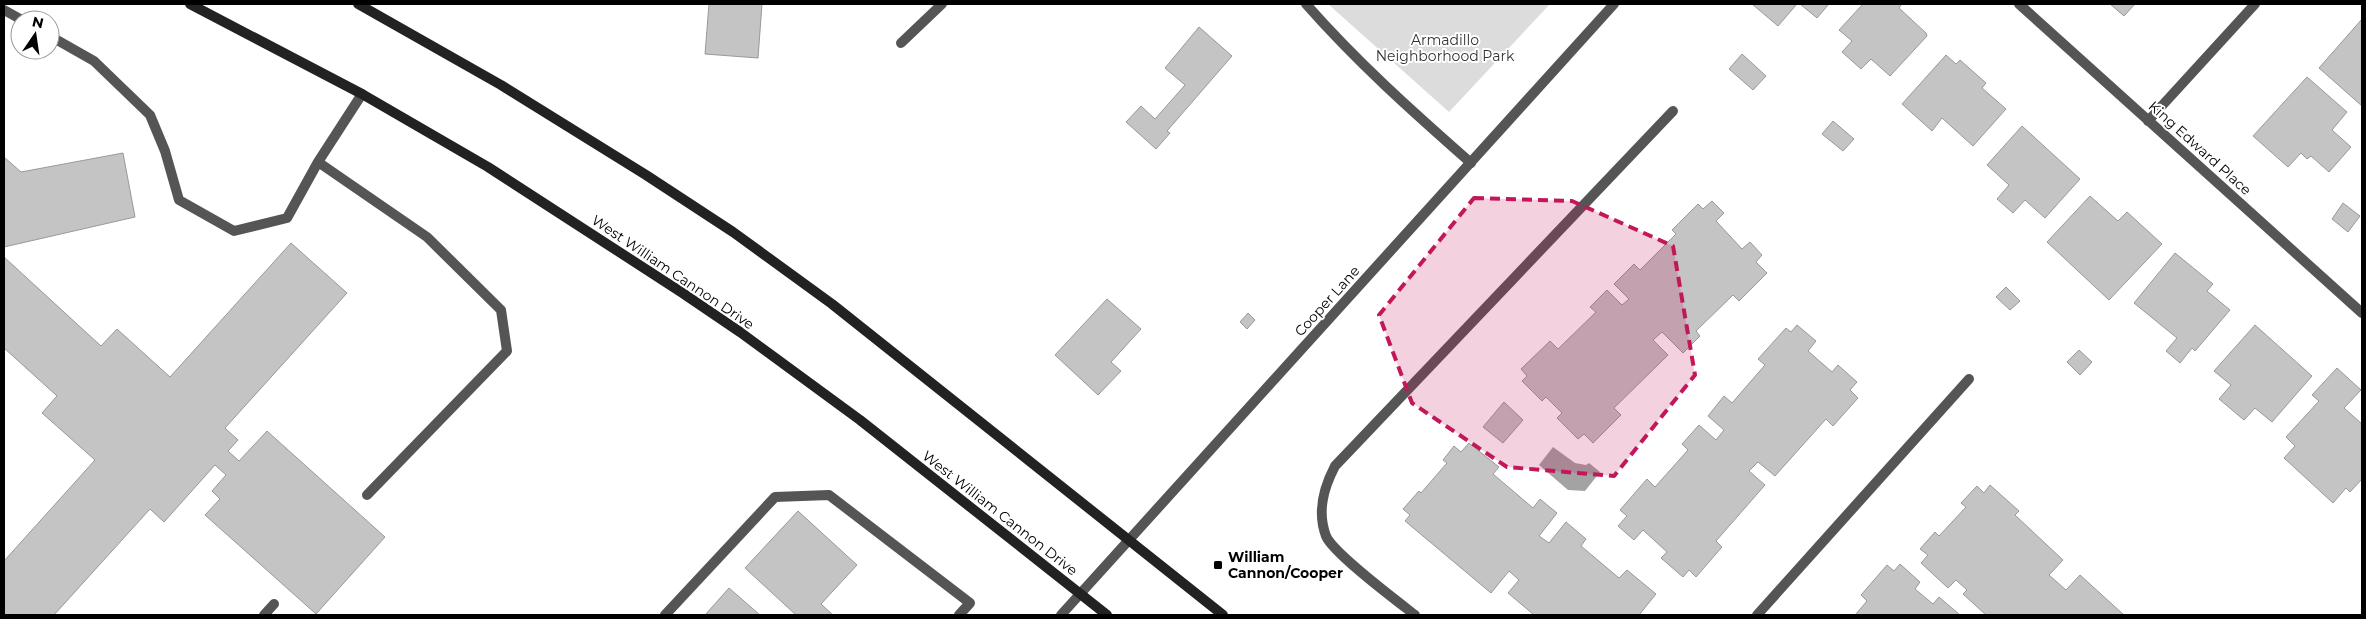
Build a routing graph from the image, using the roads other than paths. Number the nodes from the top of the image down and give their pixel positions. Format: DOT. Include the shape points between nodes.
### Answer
graph roads {
  1 [pos="190,4"];
  2 [pos="358,4"];
  3 [pos="942,4"];
  4 [pos="1306,4"];
  5 [pos="1614,4"];
  6 [pos="2019,4"];
  7 [pos="2255,4"];
  8 [pos="60,42"];
  9 [pos="901,43"];
  10 [pos="362,94"];
  11 [pos="1673,111"];
  12 [pos="2148,121"];
  13 [pos="318,162"];
  14 [pos="1471,163"];
  15 [pos="2362,313"];
  16 [pos="1969,379"];
  17 [pos="368,495"];
  18 [pos="1130,539"];
  19 [pos="1080,593"];
  20 [pos="274,604"];
  21 [pos="264,615"];
  22 [pos="665,615"];
  23 [pos="959,615"];
  24 [pos="1061,615"];
  25 [pos="1107,615"];
  26 [pos="1223,615"];
  27 [pos="1415,615"];
  28 [pos="1756,615"];
  1 -- 10 [label="main road, West William Cannon Drive"];
  2 -- 18 [label="main road" via="501,85 733,232 832,304"];
  3 -- 9 [label="street"];
  4 -- 14 [label="street" via="1345,48"];
  5 -- 14 [label="street, Cooper Lane"];
  6 -- 12 [label="street, King Edward Place"];
  7 -- 12 [label="street"];
  8 -- 13 [label="street" via="94,61 150,115 165,151 179,200 234,231 287,218"];
  10 -- 13 [label="street"];
  10 -- 19 [label="main road, West William Cannon Drive" via="488,167 740,332 860,420"];
  11 -- 27 [label="street" via="1335,466 1327,481 1321,516 1327,538 1347,559"];
  12 -- 15 [label="street, King Edward Place"];
  13 -- 17 [label="street" via="434,243 501,310 507,351"];
  14 -- 18 [label="street, Cooper Lane"];
  16 -- 28 [label="street"];
  18 -- 19 [label="street, Cooper Lane"];
  18 -- 26 [label="main road"];
  19 -- 24 [label="street, Cooper Lane"];
  19 -- 25 [label="main road, West William Cannon Drive"];
  20 -- 21 [label="street"];
  22 -- 23 [label="street" via="775,498 829,495 970,603"];
}
